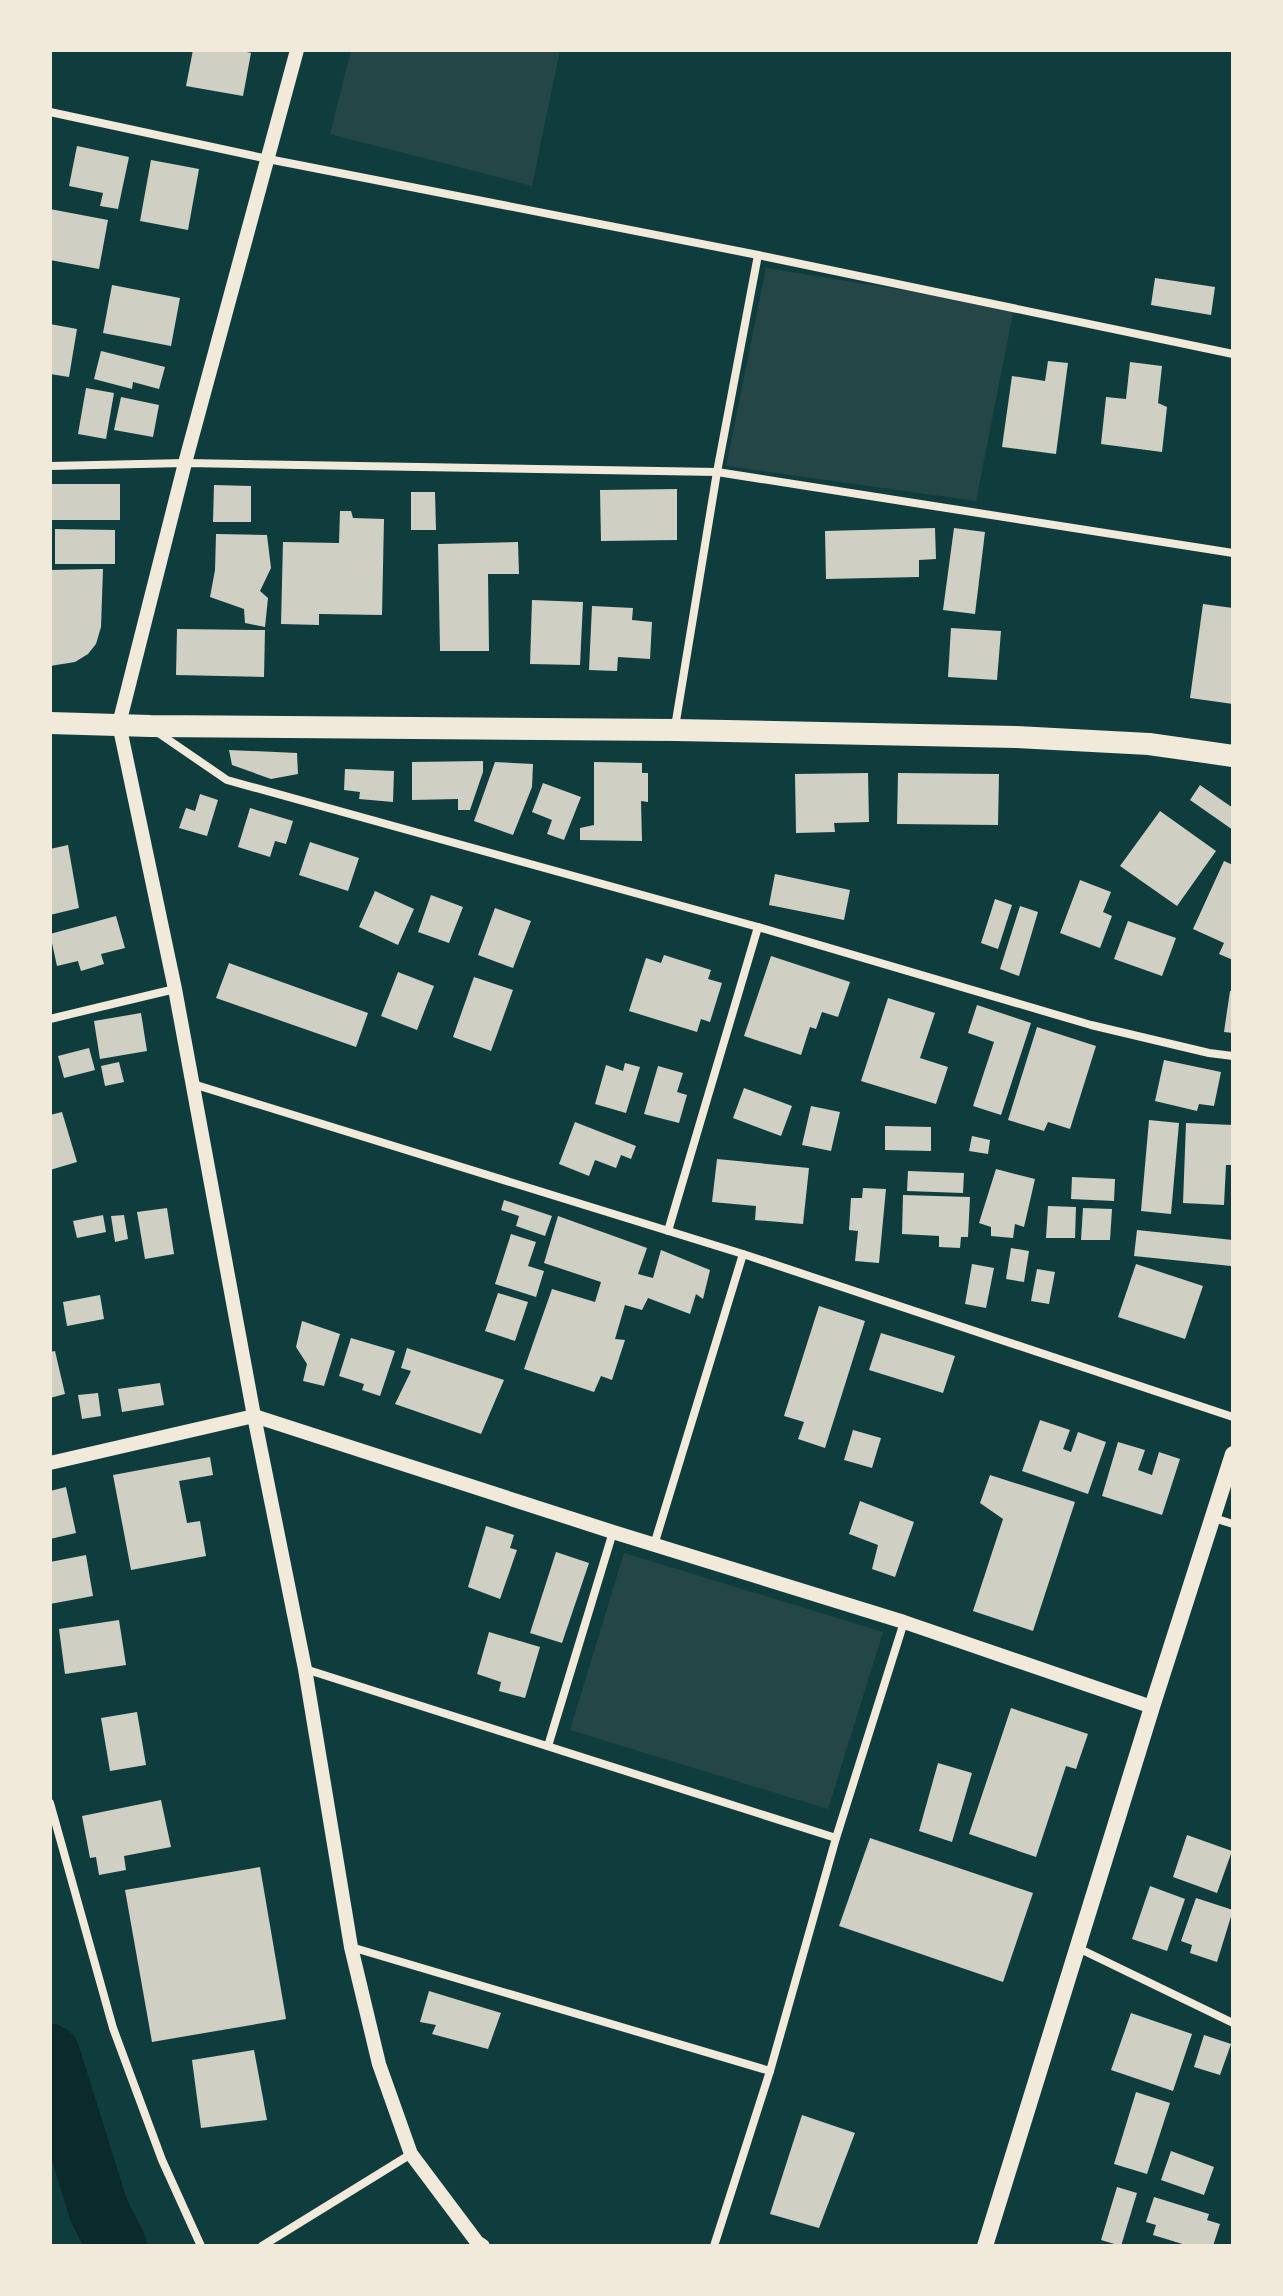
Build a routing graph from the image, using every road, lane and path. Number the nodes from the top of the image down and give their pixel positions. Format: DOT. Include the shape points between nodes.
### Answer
graph roads {
  1 [pos="297,50"];
  2 [pos="50,112"];
  3 [pos="268,159"];
  4 [pos="758,255"];
  5 [pos="1233,354"];
  6 [pos="185,463"];
  7 [pos="50,466"];
  8 [pos="717,472"];
  9 [pos="1233,553"];
  10 [pos="50,723"];
  11 [pos="119,724"];
  12 [pos="150,726"];
  13 [pos="675,730"];
  14 [pos="1233,756"];
  15 [pos="758,927"];
  16 [pos="175,989"];
  17 [pos="50,1019"];
  18 [pos="1233,1056"];
  19 [pos="193,1084"];
  20 [pos="668,1231"];
  21 [pos="743,1254"];
  22 [pos="254,1416"];
  23 [pos="1233,1417"];
  24 [pos="1233,1454"];
  25 [pos="50,1463"];
  26 [pos="1214,1518"];
  27 [pos="1233,1524"];
  28 [pos="613,1532"];
  29 [pos="654,1545"];
  30 [pos="904,1622"];
  31 [pos="305,1669"];
  32 [pos="1152,1707"];
  33 [pos="548,1746"];
  34 [pos="50,1803"];
  35 [pos="836,1838"];
  36 [pos="351,1947"];
  37 [pos="1077,1948"];
  38 [pos="1233,2023"];
  39 [pos="770,2071"];
  40 [pos="411,2154"];
  41 [pos="201,2246"];
  42 [pos="262,2246"];
  43 [pos="483,2246"];
  44 [pos="714,2246"];
  45 [pos="985,2246"];
  1 -- 3 [label="street"];
  2 -- 3 [label="street"];
  3 -- 4 [label="street"];
  3 -- 6 [label="street"];
  4 -- 5 [label="street"];
  4 -- 8 [label="street"];
  6 -- 7 [label="street"];
  6 -- 8 [label="street"];
  6 -- 11 [label="street"];
  8 -- 9 [label="street"];
  8 -- 13 [label="street"];
  10 -- 11 [label="highway"];
  11 -- 12 [label="highway"];
  11 -- 16 [label="street"];
  12 -- 13 [label="highway"];
  12 -- 15 [label="street" via="227,780"];
  13 -- 14 [label="highway" via="1016,737 1149,744"];
  15 -- 18 [label="street" via="1091,1025"];
  15 -- 20 [label="street"];
  16 -- 17 [label="street"];
  16 -- 19 [label="street"];
  19 -- 20 [label="street"];
  19 -- 22 [label="street"];
  20 -- 21 [label="street"];
  21 -- 23 [label="street"];
  21 -- 29 [label="street"];
  22 -- 25 [label="street"];
  22 -- 28 [label="street"];
  22 -- 31 [label="street"];
  24 -- 26 [label="main road"];
  26 -- 27 [label="street"];
  26 -- 32 [label="main road"];
  28 -- 29 [label="street"];
  28 -- 33 [label="street"];
  29 -- 30 [label="street"];
  30 -- 32 [label="street"];
  30 -- 35 [label="street"];
  31 -- 33 [label="street"];
  31 -- 36 [label="street"];
  32 -- 37 [label="main road"];
  33 -- 35 [label="street"];
  34 -- 41 [label="street" via="113,2028"];
  35 -- 39 [label="street"];
  36 -- 39 [label="street"];
  36 -- 40 [label="street" via="379,2064"];
  37 -- 38 [label="street"];
  37 -- 45 [label="main road"];
  39 -- 44 [label="street"];
  40 -- 42 [label="street"];
  40 -- 43 [label="street"];
}
